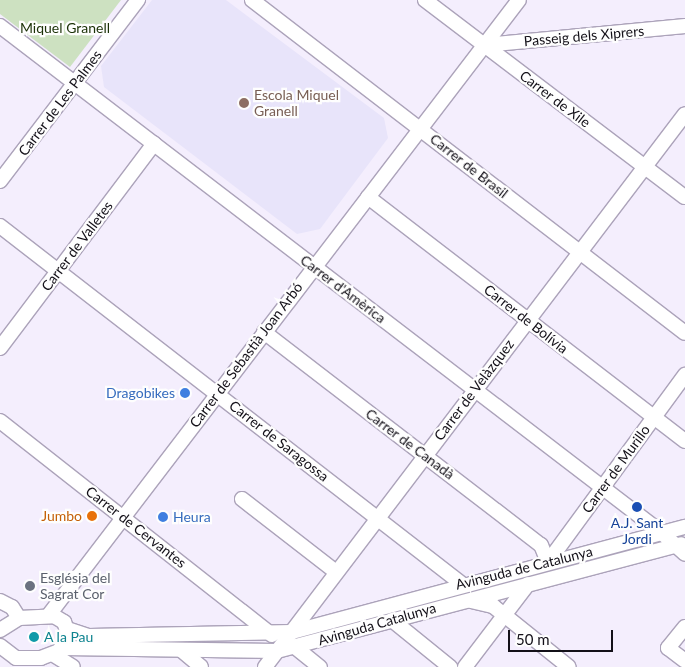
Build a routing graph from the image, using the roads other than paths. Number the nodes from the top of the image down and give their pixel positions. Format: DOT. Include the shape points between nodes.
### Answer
graph roads {
  1 [pos="138,0"];
  2 [pos="425,0"];
  3 [pos="518,0"];
  4 [pos="259,2"];
  5 [pos="0,26"];
  6 [pos="685,26"];
  7 [pos="484,45"];
  8 [pos="75,84"];
  9 [pos="685,114"];
  10 [pos="420,129"];
  11 [pos="154,144"];
  12 [pos="644,167"];
  13 [pos="0,181"];
  14 [pos="368,197"];
  15 [pos="685,197"];
  16 [pos="0,226"];
  17 [pos="580,252"];
  18 [pos="314,267"];
  19 [pos="58,270"];
  20 [pos="527,320"];
  21 [pos="264,332"];
  22 [pos="685,333"];
  23 [pos="0,348"];
  24 [pos="685,375"];
  25 [pos="474,390"];
  26 [pos="217,393"];
  27 [pos="654,417"];
  28 [pos="0,421"];
  29 [pos="685,441"];
  30 [pos="425,455"];
  31 [pos="602,488"];
  32 [pos="242,499"];
  33 [pos="123,516"];
  34 [pos="377,518"];
  35 [pos="685,527"];
  36 [pos="662,533"];
  37 [pos="682,548"];
  38 [pos="548,562"];
  39 [pos="336,572"];
  40 [pos="462,584"];
  41 [pos="528,584"];
  42 [pos="0,601"];
  43 [pos="458,601"];
  44 [pos="504,615"];
  45 [pos="48,616"];
  46 [pos="392,620"];
  47 [pos="6,624"];
  48 [pos="685,627"];
  49 [pos="67,629"];
  50 [pos="294,632"];
  51 [pos="272,635"];
  52 [pos="0,646"];
  53 [pos="295,647"];
  54 [pos="181,650"];
  55 [pos="58,651"];
  56 [pos="277,651"];
  57 [pos="685,661"];
  58 [pos="12,662"];
  59 [pos="565,666"];
  60 [pos="73,667"];
  61 [pos="201,667"];
  62 [pos="264,667"];
  63 [pos="320,667"];
  64 [pos="450,667"];
  65 [pos="465,667"];
  1 -- 8 [label="street, Carrer de Les Palmes"];
  2 -- 7 [label="street, Carrer de Xile"];
  3 -- 7 [label="street, Carrer de Sebastià Joan Arbó"];
  4 -- 10 [label="street, Carrer de Brasil"];
  5 -- 8 [label="street, Carrer d'Amèrica"];
  6 -- 7 [label="street, Passeig dels Xiprers"];
  7 -- 10 [label="street, Carrer de Sebastià Joan Arbó"];
  7 -- 12 [label="street, Carrer de Xile"];
  8 -- 11 [label="street, Carrer d'Amèrica"];
  8 -- 13 [label="street, Carrer de Les Palmes"];
  9 -- 12 [label="street, Carrer de Velàzquez"];
  10 -- 14 [label="street, Carrer de Sebastià Joan Arbó"];
  10 -- 17 [label="street, Carrer de Brasil"];
  11 -- 18 [label="street, Carrer d'Amèrica"];
  11 -- 19 [label="street, Carrer de Valletes"];
  12 -- 15 [label="street, Carrer de Xile"];
  12 -- 17 [label="street, Carrer de Velàzquez"];
  14 -- 18 [label="street, Carrer de Sebastià Joan Arbó"];
  14 -- 20 [label="street, Carrer de Bolívia"];
  16 -- 19 [label="street, Carrer de Saragossa"];
  17 -- 20 [label="street, Carrer de Velàzquez"];
  17 -- 22 [label="street, Carrer de Brasil"];
  18 -- 21 [label="street, Carrer de Sebastià Joan Arbó"];
  18 -- 25 [label="street, Carrer d'Amèrica"];
  19 -- 23 [label="street, Carrer de Valletes"];
  19 -- 26 [label="street, Carrer de Saragossa"];
  20 -- 25 [label="street, Carrer de Velàzquez"];
  20 -- 27 [label="street, Carrer de Bolívia"];
  21 -- 26 [label="street, Carrer de Sebastià Joan Arbó"];
  21 -- 30 [label="street, Carrer de Canadà"];
  24 -- 27 [label="street, Carrer de Murillo"];
  25 -- 30 [label="street, Carrer de Velàzquez"];
  25 -- 31 [label="street, Carrer d'Amèrica"];
  26 -- 33 [label="street, Carrer de Sebastià Joan Arbó"];
  26 -- 34 [label="street, Carrer de Saragossa"];
  27 -- 29 [label="street, Carrer de Bolívia"];
  27 -- 31 [label="street, Carrer de Murillo"];
  28 -- 33 [label="street, Carrer de Cervantes"];
  30 -- 34 [label="street, Carrer de Velàzquez"];
  30 -- 38 [label="street, Carrer de Canadà" via="541,544"];
  31 -- 36 [label="street, Carrer d'Amèrica"];
  31 -- 38 [label="street, Carrer de Murillo"];
  32 -- 39 [label="street"];
  33 -- 45 [label="street, Carrer de Sebastià Joan Arbó"];
  33 -- 51 [label="street, Carrer de Cervantes"];
  34 -- 39 [label="street, Carrer de Velàzquez"];
  34 -- 40 [label="street, Carrer de Saragossa"];
  35 -- 36 [label="street, Avinguda de Catalunya"];
  36 -- 37 [label="street, Carrer d'Amèrica"];
  36 -- 38 [label="street, Avinguda de Catalunya"];
  37 -- 41 [label="street, Avinguda Catalunya"];
  38 -- 40 [label="street, Avinguda de Catalunya"];
  39 -- 50 [label="street, Carrer de Velàzquez"];
  40 -- 50 [label="street, Avinguda de Catalunya"];
  41 -- 43 [label="street, Avinguda Catalunya"];
  41 -- 44 [label="street"];
  42 -- 47 [label="street" via="12,608"];
  43 -- 44 [label="street" via="481,601"];
  43 -- 46 [label="street, Avinguda Catalunya"];
  44 -- 59 [label="street"];
  44 -- 65 [label="street"];
  45 -- 47 [label="street"];
  45 -- 49 [label="street, Avinguda de Catalunya" via="64,622"];
  46 -- 53 [label="street, Avinguda Catalunya"];
  46 -- 64 [label="street"];
  48 -- 57 [label="street" via="668,648"];
  49 -- 51 [label="street, Avinguda de Catalunya" via="89,636"];
  49 -- 55 [label="street" via="69,636"];
  50 -- 51 [label="street, Avinguda de Catalunya"];
  50 -- 56 [label="street, Carrer de Velàzquez"];
  52 -- 58 [label="street"];
  53 -- 56 [label="street, Avinguda Catalunya"];
  53 -- 63 [label="street"];
  54 -- 55 [label="street, Avinguda Catalunya"];
  54 -- 56 [label="street, Avinguda Catalunya"];
  54 -- 61 [label="street"];
  55 -- 58 [label="street, Avinguda Catalunya"];
  55 -- 60 [label="street"];
  56 -- 62 [label="street, Carrer de Velàzquez"];
}
